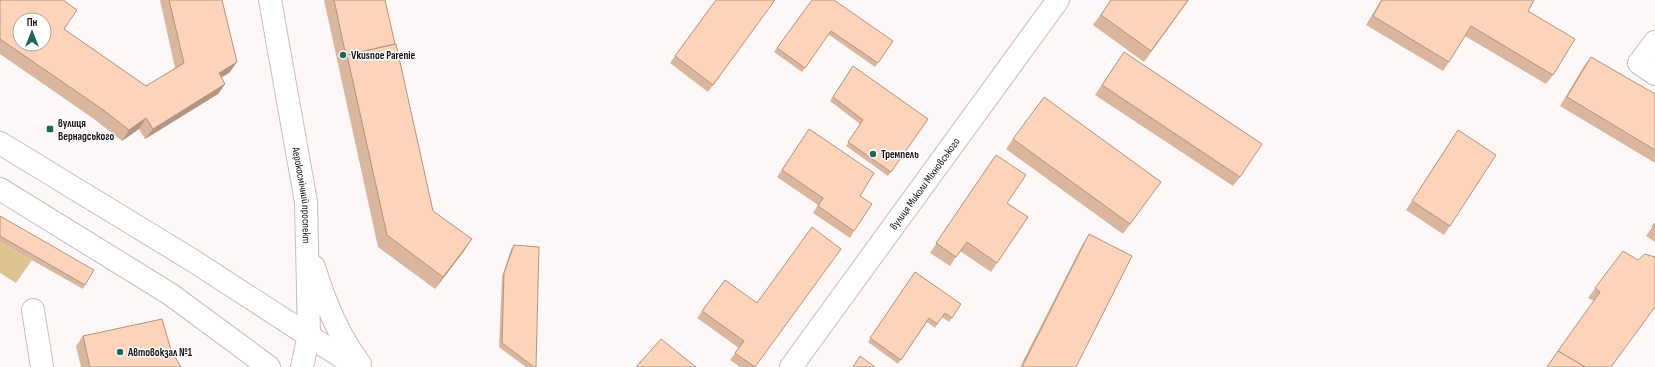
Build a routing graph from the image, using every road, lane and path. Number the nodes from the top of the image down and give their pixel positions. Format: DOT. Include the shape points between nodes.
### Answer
graph roads {
  1 [pos="270,0"];
  2 [pos="1058,0"];
  3 [pos="1655,42"];
  4 [pos="1655,74"];
  5 [pos="0,143"];
  6 [pos="0,189"];
  7 [pos="308,247"];
  8 [pos="33,310"];
  9 [pos="309,335"];
  10 [pos="42,367"];
  11 [pos="269,367"];
  12 [pos="302,367"];
  13 [pos="357,367"];
  14 [pos="362,367"];
  15 [pos="791,367"];
  1 -- 7 [label="main road, Аерокосмічний проспект" via="306,202"];
  2 -- 15 [label="main road, вулиця Миколи Міхновського"];
  3 -- 4 [label="main road" via="1639,63"];
  5 -- 9 [label="main road"];
  6 -- 11 [label="main road" via="170,294"];
  7 -- 9 [label="main road, Аерокосмічний проспект"];
  7 -- 14 [label="main road" via="332,319 348,349"];
  8 -- 10 [label="main road"];
  9 -- 12 [label="main road, Аерокосмічний проспект"];
  9 -- 13 [label="main road"];
}
